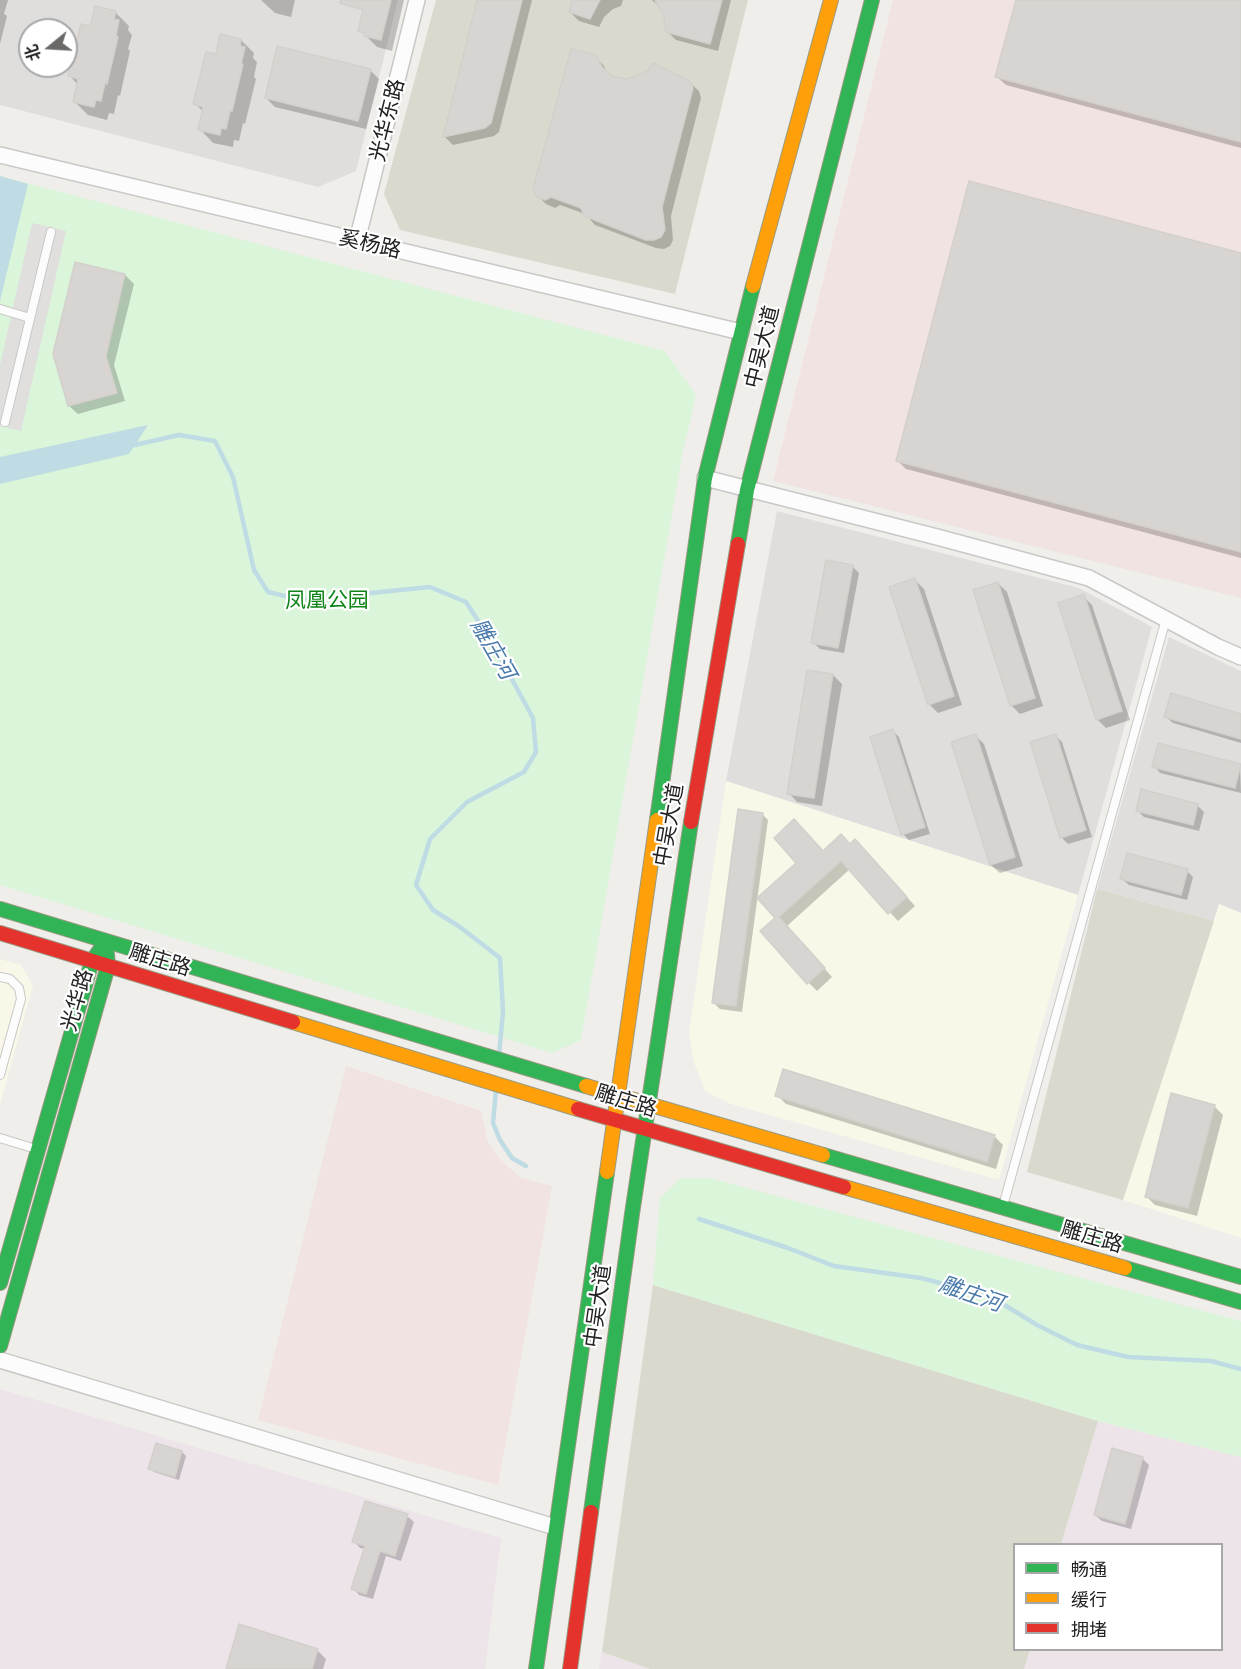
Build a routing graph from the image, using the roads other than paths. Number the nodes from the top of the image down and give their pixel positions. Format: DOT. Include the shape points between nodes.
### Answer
graph roads {
  1 [pos="417,0"];
  2 [pos="831,0"];
  3 [pos="872,0"];
  4 [pos="0,155"];
  5 [pos="51,232"];
  6 [pos="357,241"];
  7 [pos="0,309"];
  8 [pos="30,318"];
  9 [pos="741,332"];
  10 [pos="5,422"];
  11 [pos="705,478"];
  12 [pos="747,490"];
  13 [pos="1166,619"];
  14 [pos="1241,657"];
  15 [pos="0,909"];
  16 [pos="0,933"];
  17 [pos="106,941"];
  18 [pos="92,961"];
  19 [pos="108,966"];
  20 [pos="0,977"];
  21 [pos="0,1075"];
  22 [pos="616,1095"];
  23 [pos="649,1102"];
  24 [pos="613,1119"];
  25 [pos="645,1129"];
  26 [pos="0,1138"];
  27 [pos="38,1150"];
  28 [pos="1002,1207"];
  29 [pos="1241,1277"];
  30 [pos="0,1283"];
  31 [pos="1241,1302"];
  32 [pos="0,1346"];
  33 [pos="0,1360"];
  34 [pos="555,1527"];
  35 [pos="536,1669"];
  36 [pos="570,1669"];
  1 -- 6 [label="street, 光华东路"];
  2 -- 9 [label="main road, 中吴大道"];
  3 -- 12 [label="main road, 中吴大道"];
  4 -- 6 [label="street, 奚杨路"];
  5 -- 8 [label="lane"];
  6 -- 9 [label="street, 奚杨路"];
  7 -- 8 [label="lane"];
  8 -- 10 [label="lane"];
  9 -- 11 [label="main road, 中吴大道"];
  11 -- 12 [label="street"];
  11 -- 22 [label="main road, 中吴大道"];
  12 -- 13 [label="street" via="1089,578"];
  12 -- 23 [label="main road, 中吴大道" via="680,889"];
  13 -- 14 [label="street"];
  13 -- 28 [label="lane"];
  15 -- 17 [label="main road, 雕庄路"];
  16 -- 18 [label="main road, 雕庄路"];
  17 -- 18 [label="main road, 光华路"];
  17 -- 19 [label="main road, 光华路"];
  17 -- 22 [label="main road, 雕庄路"];
  18 -- 19 [label="main road, 雕庄路"];
  18 -- 27 [label="main road, 光华路"];
  19 -- 24 [label="main road, 雕庄路"];
  19 -- 32 [label="main road, 光华路"];
  20 -- 21 [label="lane" via="10,979 19,988 21,999"];
  22 -- 23 [label="main road, 雕庄路"];
  22 -- 24 [label="main road, 中吴大道"];
  23 -- 25 [label="main road, 中吴大道"];
  23 -- 28 [label="main road, 雕庄路"];
  24 -- 25 [label="main road, 雕庄路"];
  24 -- 34 [label="main road, 中吴大道"];
  25 -- 31 [label="main road, 雕庄路"];
  25 -- 36 [label="main road, 中吴大道"];
  26 -- 27 [label="lane"];
  27 -- 30 [label="main road, 光华路"];
  28 -- 29 [label="main road, 雕庄路"];
  33 -- 34 [label="street"];
  34 -- 35 [label="main road, 中吴大道"];
}
